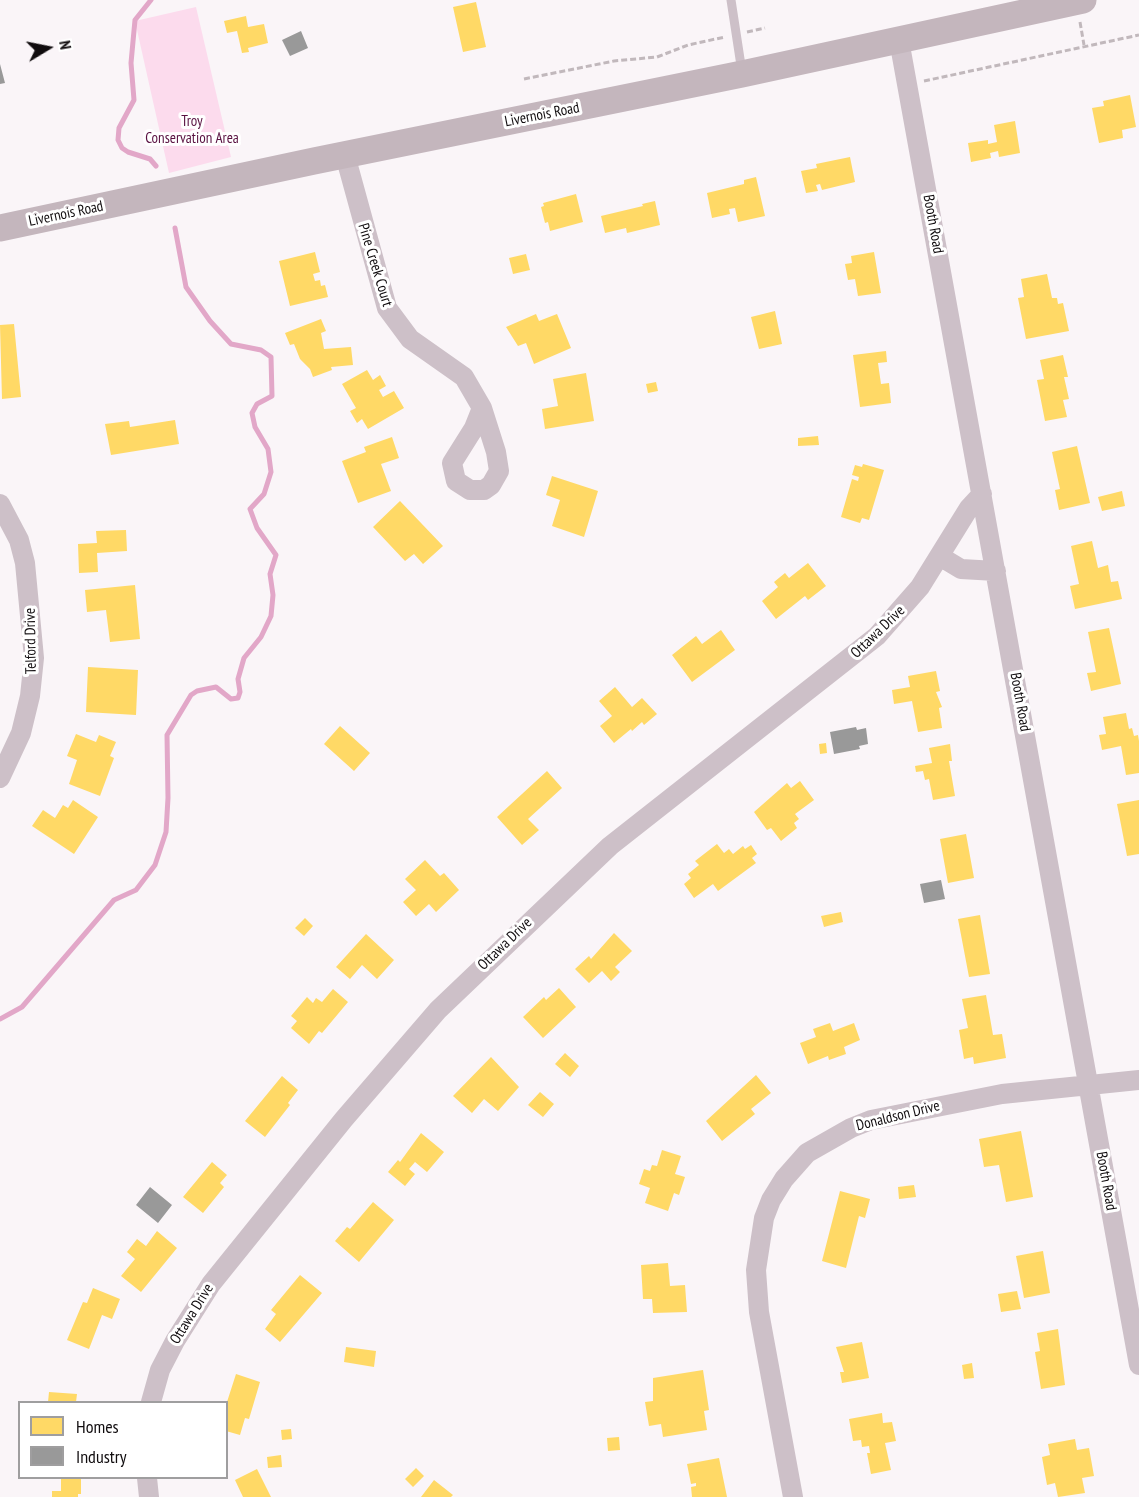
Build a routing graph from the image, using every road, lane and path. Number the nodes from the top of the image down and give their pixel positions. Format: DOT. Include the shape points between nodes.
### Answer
graph roads {
  1 [pos="731,0"];
  2 [pos="1071,6"];
  3 [pos="765,28"];
  4 [pos="735,35"];
  5 [pos="1139,35"];
  6 [pos="899,40"];
  7 [pos="1084,46"];
  8 [pos="742,74"];
  9 [pos="524,79"];
  10 [pos="917,82"];
  11 [pos="345,154"];
  12 [pos="0,228"];
  13 [pos="482,408"];
  14 [pos="982,494"];
  15 [pos="0,504"];
  16 [pos="941,557"];
  17 [pos="996,571"];
  18 [pos="0,778"];
  19 [pos="1139,1080"];
  20 [pos="1089,1085"];
  21 [pos="1139,1365"];
  22 [pos="151,1401"];
  23 [pos="147,1479"];
  24 [pos="149,1497"];
  25 [pos="793,1497"];
  1 -- 4 [label="lane"];
  2 -- 6 [label="street, Livernois Road"];
  2 -- 7 [label="path"];
  3 -- 4 [label="path"];
  4 -- 8 [label="lane"];
  4 -- 9 [label="path" via="688,45 657,57 614,61"];
  5 -- 7 [label="path"];
  6 -- 8 [label="street, Livernois Road"];
  6 -- 14 [label="street, Booth Road"];
  7 -- 10 [label="path"];
  8 -- 11 [label="street, Livernois Road"];
  11 -- 12 [label="street, Livernois Road"];
  11 -- 13 [label="street, Pine Creek Court" via="387,308 410,339 464,377"];
  14 -- 16 [label="street, Ottawa Drive" via="969,508"];
  14 -- 17 [label="street, Booth Road"];
  15 -- 18 [label="street, Telford Drive" via="19,540 25,563 34,658 21,733"];
  16 -- 17 [label="street" via="961,569"];
  16 -- 22 [label="street, Ottawa Drive" via="904,608 864,648 610,846 438,1010 211,1284 160,1370"];
  17 -- 20 [label="street, Booth Road"];
  19 -- 20 [label="street, Donaldson Drive"];
  20 -- 21 [label="street, Booth Road"];
  20 -- 25 [label="street, Donaldson Drive" via="1002,1094 871,1120 807,1153 784,1179 764,1218 756,1270 759,1312"];
  23 -- 24 [label="street"];
}
